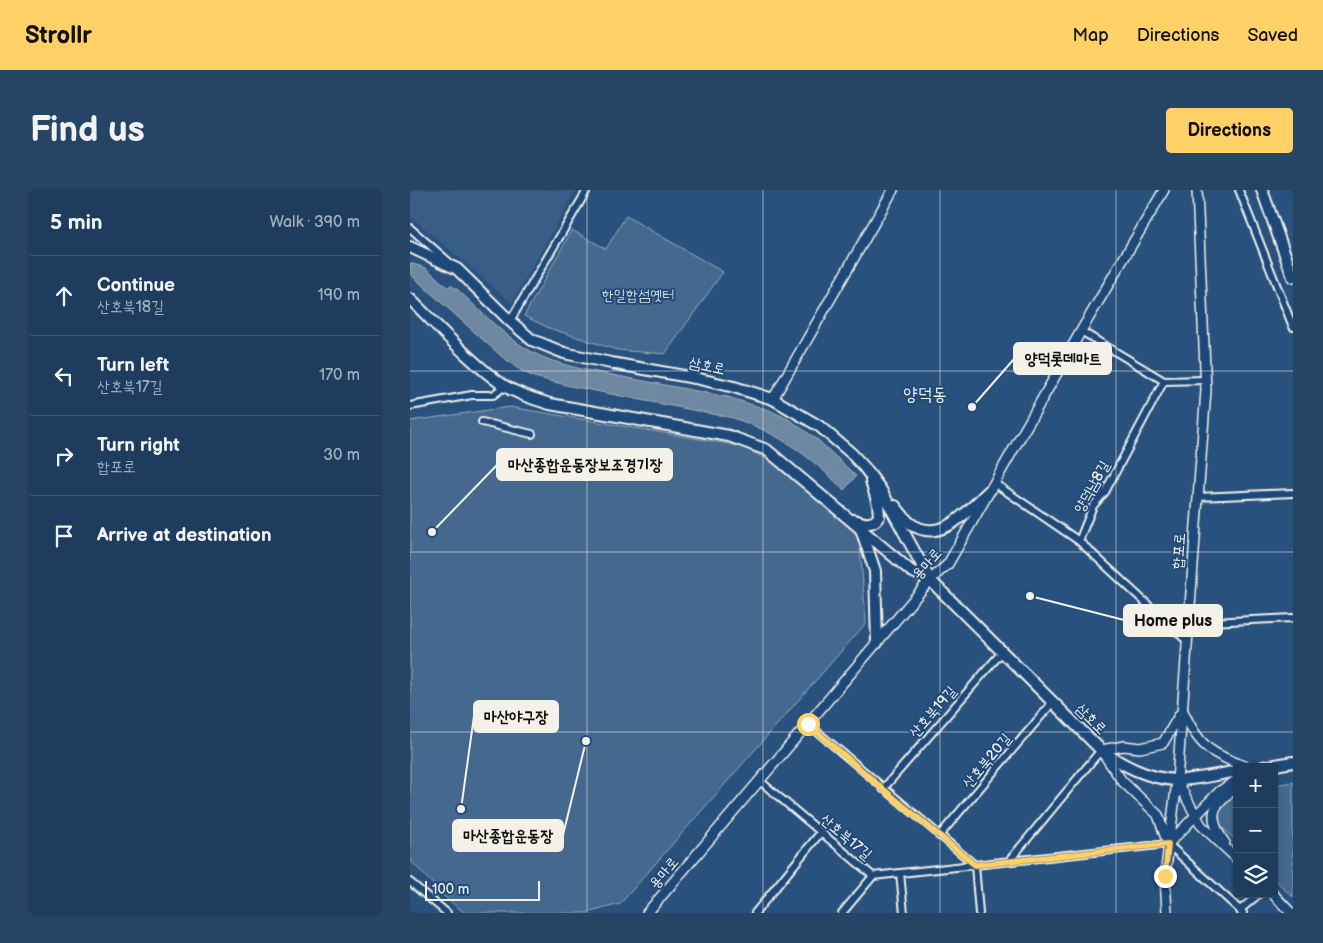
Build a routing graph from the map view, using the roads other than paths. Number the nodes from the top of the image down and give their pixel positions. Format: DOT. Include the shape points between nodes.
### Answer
graph roads {
  1 [pos="893,190"];
  2 [pos="1164,190"];
  3 [pos="1239,190"];
  4 [pos="1262,190"];
  5 [pos="1199,191"];
  6 [pos="586,192"];
  7 [pos="410,228"];
  8 [pos="410,248"];
  9 [pos="457,269"];
  10 [pos="1293,277"];
  11 [pos="410,299"];
  12 [pos="510,321"];
  13 [pos="1293,327"];
  14 [pos="1081,331"];
  15 [pos="1206,380"];
  16 [pos="1164,381"];
  17 [pos="505,386"];
  18 [pos="773,399"];
  19 [pos="410,406"];
  20 [pos="482,422"];
  21 [pos="532,434"];
  22 [pos="868,473"];
  23 [pos="992,487"];
  24 [pos="881,490"];
  25 [pos="1293,493"];
  26 [pos="1197,497"];
  27 [pos="848,518"];
  28 [pos="861,528"];
  29 [pos="1079,541"];
  30 [pos="930,580"];
  31 [pos="1293,618"];
  32 [pos="1188,623"];
  33 [pos="1186,641"];
  34 [pos="877,643"];
  35 [pos="1002,652"];
  36 [pos="1053,702"];
  37 [pos="1182,710"];
  38 [pos="808,724"];
  39 [pos="1101,750"];
  40 [pos="1293,762"];
  41 [pos="1236,763"];
  42 [pos="1278,764"];
  43 [pos="1233,772"];
  44 [pos="1176,780"];
  45 [pos="760,781"];
  46 [pos="1233,783"];
  47 [pos="883,789"];
  48 [pos="1233,790"];
  49 [pos="1195,814"];
  50 [pos="821,832"];
  51 [pos="939,836"];
  52 [pos="1168,844"];
  53 [pos="1233,854"];
  54 [pos="1233,855"];
  55 [pos="1009,861"];
  56 [pos="975,865"];
  57 [pos="900,873"];
  58 [pos="873,876"];
  59 [pos="410,882"];
  60 [pos="1255,898"];
  61 [pos="1277,898"];
  62 [pos="1241,912"];
  63 [pos="447,913"];
  64 [pos="648,913"];
  65 [pos="754,913"];
  66 [pos="842,913"];
  67 [pos="904,913"];
  68 [pos="979,913"];
  69 [pos="1167,913"];
  70 [pos="1291,913"];
  1 -- 18 [label="main road"];
  2 -- 14 [label="main road, 용마로"];
  3 -- 13 [label="street"];
  4 -- 10 [label="main road"];
  5 -- 15 [label="main road, 합포로"];
  6 -- 12 [label="street"];
  7 -- 9 [label="street"];
  8 -- 9 [label="main road, 삼호로"];
  9 -- 12 [label="main road, 삼호로"];
  11 -- 17 [label="main road, 삼호로"];
  12 -- 18 [label="main road, 삼호로" via="532,340 564,353 734,386"];
  14 -- 16 [label="street"];
  14 -- 23 [label="main road, 용마로"];
  15 -- 16 [label="street"];
  15 -- 26 [label="main road, 합포로"];
  16 -- 29 [label="street, 양덕남8길" via="1105,492 1093,506"];
  17 -- 19 [label="street" via="493,395 472,395"];
  17 -- 27 [label="main road, 삼호로" via="550,404 747,442 767,450"];
  18 -- 22 [label="main road, 삼호로" via="819,426 851,453"];
  20 -- 21 [label="street"];
  22 -- 24 [label="main road, 삼호로"];
  22 -- 27 [label="main road" via="879,516 866,524"];
  23 -- 24 [label="main road" via="953,524 935,530 926,530 909,522"];
  23 -- 29 [label="street"];
  23 -- 30 [label="main road, 용마로" via="948,564"];
  24 -- 30 [label="main road, 삼호로"];
  25 -- 26 [label="street"];
  26 -- 32 [label="main road, 합포로"];
  27 -- 28 [label="main road, 삼호로"];
  28 -- 30 [label="main road, 삼호로" via="911,571"];
  28 -- 34 [label="main road" via="876,571"];
  29 -- 33 [label="street"];
  30 -- 34 [label="main road, 용마로"];
  30 -- 35 [label="main road, 삼호로"];
  31 -- 32 [label="street"];
  32 -- 33 [label="main road, 합포로"];
  33 -- 37 [label="main road, 합포로"];
  34 -- 38 [label="main road, 용마로"];
  35 -- 36 [label="main road, 삼호로"];
  35 -- 47 [label="street, 산호북19길"];
  36 -- 39 [label="main road, 삼호로"];
  36 -- 51 [label="street, 산호북20길"];
  37 -- 39 [label="main road" via="1163,743"];
  37 -- 41 [label="main road" via="1192,732 1210,751"];
  37 -- 44 [label="main road, 합포로"];
  38 -- 45 [label="main road, 용마로"];
  38 -- 47 [label="street"];
  39 -- 44 [label="main road, 삼호로" via="1143,774"];
  39 -- 52 [label="main road" via="1122,781 1158,814"];
  39 -- 55 [label="street"];
  40 -- 42 [label="main road"];
  43 -- 44 [label="main road, 삼호로"];
  44 -- 49 [label="main road"];
  44 -- 52 [label="main road, 합포로"];
  45 -- 50 [label="street, 산호북17길"];
  45 -- 64 [label="main road, 용마로"];
  46 -- 49 [label="main road"];
  47 -- 51 [label="street"];
  48 -- 53 [label="main road" via="1216,807 1214,816 1220,836"];
  49 -- 52 [label="main road"];
  49 -- 54 [label="main road" via="1201,825"];
  50 -- 58 [label="street, 산호북17길"];
  50 -- 65 [label="street"];
  51 -- 56 [label="street"];
  52 -- 55 [label="street, 산호북17길"];
  52 -- 62 [label="street"];
  52 -- 69 [label="main road, 합포로" via="1165,876"];
  55 -- 56 [label="street, 산호북17길"];
  56 -- 57 [label="street, 산호북17길"];
  56 -- 68 [label="street"];
  57 -- 58 [label="street, 산호북17길"];
  57 -- 67 [label="street"];
  58 -- 66 [label="street"];
  59 -- 63 [label="street"];
  60 -- 62 [label="street"];
  61 -- 70 [label="main road"];
}
